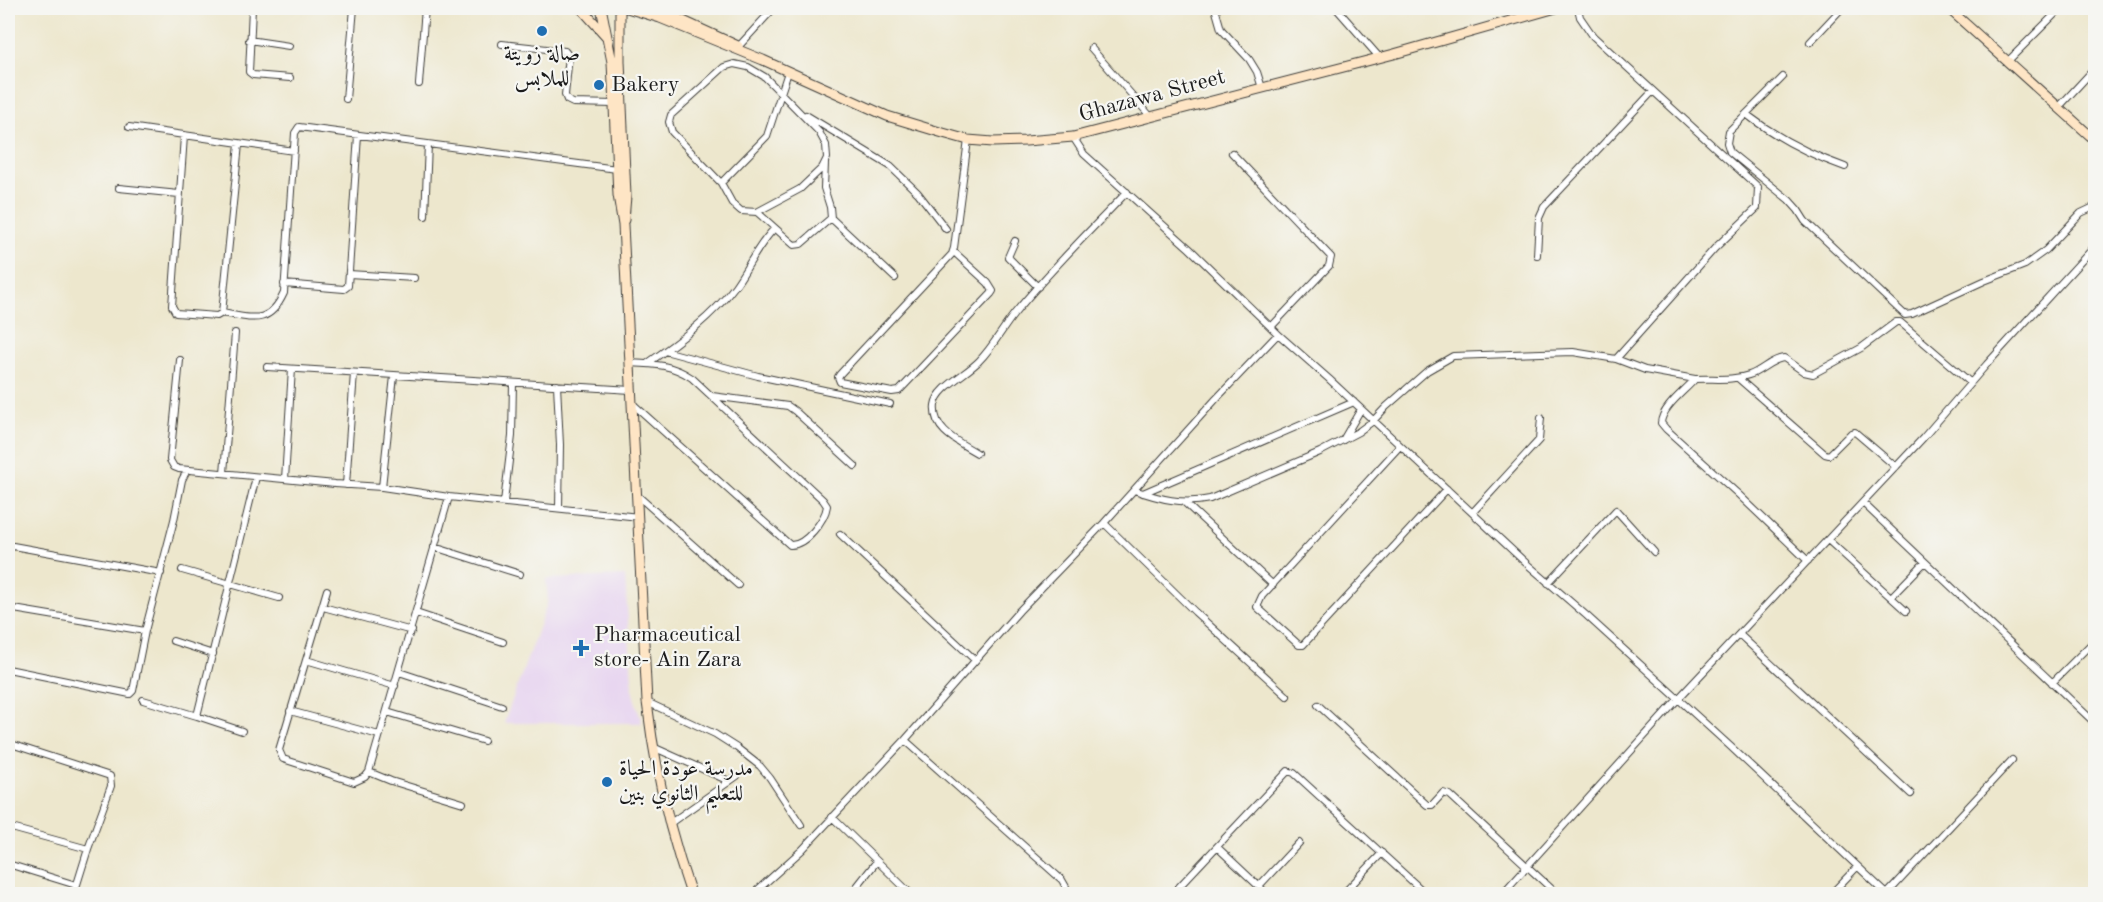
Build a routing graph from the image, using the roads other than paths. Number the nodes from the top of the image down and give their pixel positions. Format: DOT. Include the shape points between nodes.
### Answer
graph roads {
  1 [pos="252,8"];
  2 [pos="354,8"];
  3 [pos="425,8"];
  4 [pos="581,8"];
  5 [pos="620,8"];
  6 [pos="627,8"];
  7 [pos="655,8"];
  8 [pos="774,8"];
  9 [pos="1215,8"];
  10 [pos="1336,8"];
  11 [pos="1556,8"];
  12 [pos="1578,8"];
  13 [pos="1842,8"];
  14 [pos="1947,8"];
  15 [pos="2061,8"];
  16 [pos="598,10"];
  17 [pos="608,39"];
  18 [pos="249,40"];
  19 [pos="1810,42"];
  20 [pos="502,44"];
  21 [pos="289,46"];
  22 [pos="739,46"];
  23 [pos="1091,48"];
  24 [pos="1380,58"];
  25 [pos="763,60"];
  26 [pos="2008,61"];
  27 [pos="2096,67"];
  28 [pos="789,72"];
  29 [pos="1783,77"];
  30 [pos="290,78"];
  31 [pos="419,84"];
  32 [pos="1262,88"];
  33 [pos="1653,91"];
  34 [pos="782,94"];
  35 [pos="346,99"];
  36 [pos="614,104"];
  37 [pos="2058,108"];
  38 [pos="798,110"];
  39 [pos="1746,114"];
  40 [pos="1151,117"];
  41 [pos="129,127"];
  42 [pos="358,135"];
  43 [pos="184,136"];
  44 [pos="1073,137"];
  45 [pos="968,140"];
  46 [pos="2096,141"];
  47 [pos="239,144"];
  48 [pos="428,144"];
  49 [pos="294,151"];
  50 [pos="1232,153"];
  51 [pos="825,161"];
  52 [pos="1845,167"];
  53 [pos="617,169"];
  54 [pos="721,183"];
  55 [pos="119,188"];
  56 [pos="1127,192"];
  57 [pos="179,194"];
  58 [pos="2096,206"];
  59 [pos="757,212"];
  60 [pos="425,216"];
  61 [pos="831,218"];
  62 [pos="622,225"];
  63 [pos="774,228"];
  64 [pos="946,229"];
  65 [pos="1015,241"];
  66 [pos="2096,245"];
  67 [pos="953,251"];
  68 [pos="1537,255"];
  69 [pos="349,274"];
  70 [pos="414,278"];
  71 [pos="895,278"];
  72 [pos="284,284"];
  73 [pos="1038,287"];
  74 [pos="222,313"];
  75 [pos="1272,327"];
  76 [pos="235,333"];
  77 [pos="1278,334"];
  78 [pos="665,351"];
  79 [pos="1616,359"];
  80 [pos="180,360"];
  81 [pos="629,363"];
  82 [pos="647,364"];
  83 [pos="267,367"];
  84 [pos="292,369"];
  85 [pos="354,373"];
  86 [pos="394,376"];
  87 [pos="1695,379"];
  88 [pos="1739,379"];
  89 [pos="513,383"];
  90 [pos="1971,383"];
  91 [pos="557,385"];
  92 [pos="631,390"];
  93 [pos="711,396"];
  94 [pos="1354,402"];
  95 [pos="633,404"];
  96 [pos="890,404"];
  97 [pos="1361,409"];
  98 [pos="1541,418"];
  99 [pos="1373,421"];
  100 [pos="1343,440"];
  101 [pos="1400,446"];
  102 [pos="978,453"];
  103 [pos="855,466"];
  104 [pos="1896,467"];
  105 [pos="188,470"];
  106 [pos="224,473"];
  107 [pos="256,477"];
  108 [pos="285,479"];
  109 [pos="346,485"];
  110 [pos="382,487"];
  111 [pos="1447,489"];
  112 [pos="1134,490"];
  113 [pos="1142,493"];
  114 [pos="638,496"];
  115 [pos="449,497"];
  116 [pos="504,502"];
  117 [pos="1184,502"];
  118 [pos="1863,503"];
  119 [pos="560,508"];
  120 [pos="1473,512"];
  121 [pos="639,517"];
  122 [pos="1104,523"];
  123 [pos="840,534"];
  124 [pos="1828,540"];
  125 [pos="434,547"];
  126 [pos="8,549"];
  127 [pos="1654,552"];
  128 [pos="1808,561"];
  129 [pos="1925,562"];
  130 [pos="182,570"];
  131 [pos="161,573"];
  132 [pos="520,574"];
  133 [pos="1548,582"];
  134 [pos="230,583"];
  135 [pos="738,585"];
  136 [pos="1272,585"];
  137 [pos="327,590"];
  138 [pos="1891,597"];
  139 [pos="279,598"];
  140 [pos="323,607"];
  141 [pos="8,608"];
  142 [pos="1906,611"];
  143 [pos="416,613"];
  144 [pos="146,631"];
  145 [pos="412,631"];
  146 [pos="1740,635"];
  147 [pos="2096,639"];
  148 [pos="173,641"];
  149 [pos="503,642"];
  150 [pos="213,654"];
  151 [pos="306,660"];
  152 [pos="975,660"];
  153 [pos="8,669"];
  154 [pos="399,672"];
  155 [pos="2052,683"];
  156 [pos="395,686"];
  157 [pos="1287,696"];
  158 [pos="1678,699"];
  159 [pos="143,700"];
  160 [pos="647,702"];
  161 [pos="1318,705"];
  162 [pos="502,706"];
  163 [pos="290,711"];
  164 [pos="387,712"];
  165 [pos="197,716"];
  166 [pos="2096,724"];
  167 [pos="242,731"];
  168 [pos="380,735"];
  169 [pos="905,740"];
  170 [pos="484,741"];
  171 [pos="8,742"];
  172 [pos="652,747"];
  173 [pos="2012,760"];
  174 [pos="369,772"];
  175 [pos="736,776"];
  176 [pos="729,781"];
  177 [pos="1911,794"];
  178 [pos="463,803"];
  179 [pos="832,817"];
  180 [pos="668,824"];
  181 [pos="801,825"];
  182 [pos="8,827"];
  183 [pos="1299,843"];
  184 [pos="1217,847"];
  185 [pos="88,849"];
  186 [pos="1382,853"];
  187 [pos="877,861"];
  188 [pos="8,864"];
  189 [pos="1528,867"];
  190 [pos="1857,867"];
  191 [pos="76,885"];
  192 [pos="1258,886"];
  193 [pos="1177,889"];
  194 [pos="74,894"];
  195 [pos="691,894"];
  196 [pos="753,894"];
  197 [pos="851,894"];
  198 [pos="911,894"];
  199 [pos="1062,894"];
  200 [pos="1267,894"];
  201 [pos="1343,894"];
  202 [pos="1426,894"];
  203 [pos="1502,894"];
  204 [pos="1557,894"];
  205 [pos="1831,894"];
  1 -- 18 [label="street"];
  2 -- 35 [label="street"];
  3 -- 31 [label="street"];
  4 -- 17 [label="main road"];
  5 -- 16 [label="main road" via="610,12"];
  5 -- 62 [label="main road" via="626,196"];
  6 -- 25 [label="main road, Ghazawa Street"];
  7 -- 22 [label="main road, Ghazawa Street"];
  8 -- 22 [label="street"];
  9 -- 32 [label="street" via="1221,29 1249,59"];
  10 -- 24 [label="street"];
  11 -- 24 [label="main road, Ghazawa Street"];
  12 -- 33 [label="street" via="1588,30"];
  13 -- 19 [label="street"];
  14 -- 26 [label="main road"];
  15 -- 26 [label="street"];
  16 -- 17 [label="main road"];
  17 -- 36 [label="main road"];
  18 -- 21 [label="street"];
  18 -- 30 [label="street" via="249,72"];
  20 -- 36 [label="street" via="565,51 569,56 567,100"];
  22 -- 25 [label="main road, Ghazawa Street"];
  23 -- 40 [label="street"];
  24 -- 32 [label="main road, Ghazawa Street"];
  25 -- 28 [label="main road, Ghazawa Street"];
  26 -- 37 [label="main road"];
  27 -- 37 [label="street"];
  28 -- 34 [label="street"];
  28 -- 45 [label="main road, Ghazawa Street" via="887,116"];
  29 -- 39 [label="street"];
  32 -- 40 [label="main road, Ghazawa Street"];
  33 -- 68 [label="street" via="1544,207 1539,218"];
  33 -- 79 [label="street" via="1757,186 1758,204"];
  34 -- 38 [label="street"];
  34 -- 54 [label="street" via="767,136"];
  34 -- 54 [label="street" via="765,76 734,64 724,67 671,115 672,132"];
  36 -- 53 [label="main road"];
  37 -- 46 [label="main road"];
  38 -- 51 [label="street" via="823,138"];
  38 -- 64 [label="street" via="890,166"];
  39 -- 52 [label="street" via="1783,140"];
  39 -- 58 [label="street" via="1729,131 1730,152 1789,200 1805,221 1905,315 2025,265 2046,250 2081,213"];
  40 -- 44 [label="main road, Ghazawa Street"];
  41 -- 43 [label="street"];
  42 -- 48 [label="street"];
  42 -- 49 [label="street" via="299,126"];
  42 -- 69 [label="street"];
  43 -- 47 [label="street"];
  43 -- 57 [label="street"];
  44 -- 45 [label="main road, Ghazawa Street"];
  44 -- 56 [label="street" via="1084,154"];
  45 -- 67 [label="street"];
  47 -- 49 [label="street"];
  47 -- 74 [label="street"];
  48 -- 53 [label="street"];
  48 -- 60 [label="street"];
  49 -- 72 [label="street"];
  50 -- 75 [label="street" via="1330,257 1329,266"];
  51 -- 59 [label="street" via="800,189"];
  51 -- 61 [label="street" via="824,188"];
  53 -- 62 [label="main road"];
  54 -- 59 [label="street" via="741,211"];
  55 -- 57 [label="street"];
  56 -- 73 [label="street"];
  56 -- 75 [label="street"];
  57 -- 74 [label="street" via="172,309 176,313"];
  59 -- 63 [label="street"];
  61 -- 63 [label="street" via="797,246"];
  61 -- 71 [label="street"];
  62 -- 81 [label="main road"];
  63 -- 78 [label="street" via="722,302"];
  65 -- 73 [label="street" via="1008,257"];
  66 -- 90 [label="street"];
  67 -- 67 [label="street" via="840,374 840,382 899,391 991,294 988,283"];
  69 -- 70 [label="street"];
  69 -- 72 [label="street" via="344,289"];
  72 -- 74 [label="street" via="277,308 268,315 251,318"];
  73 -- 102 [label="street" via="978,363 936,400 937,424"];
  75 -- 77 [label="street"];
  76 -- 106 [label="street"];
  77 -- 94 [label="street"];
  77 -- 112 [label="street"];
  78 -- 82 [label="street"];
  78 -- 96 [label="street" via="758,376"];
  79 -- 87 [label="street" via="1645,370"];
  79 -- 99 [label="street" via="1573,352 1453,356 1427,371"];
  80 -- 105 [label="street" via="170,460 174,467"];
  81 -- 82 [label="street"];
  81 -- 92 [label="main road"];
  82 -- 93 [label="street" via="680,370"];
  83 -- 84 [label="street"];
  84 -- 85 [label="street"];
  84 -- 108 [label="street"];
  85 -- 86 [label="street"];
  85 -- 109 [label="street"];
  86 -- 89 [label="street"];
  86 -- 110 [label="street"];
  87 -- 88 [label="street"];
  87 -- 128 [label="street" via="1661,416 1661,423"];
  88 -- 90 [label="street" via="1784,358 1813,374 1900,322"];
  88 -- 104 [label="street" via="1825,454 1830,455 1856,432"];
  89 -- 91 [label="street"];
  89 -- 116 [label="street"];
  90 -- 104 [label="street"];
  91 -- 92 [label="street"];
  91 -- 119 [label="street"];
  92 -- 95 [label="main road"];
  93 -- 95 [label="street" via="827,506 822,519 795,546 782,539"];
  93 -- 103 [label="street" via="788,406"];
  94 -- 97 [label="street"];
  94 -- 113 [label="street"];
  95 -- 114 [label="main road"];
  97 -- 99 [label="street"];
  97 -- 100 [label="street"];
  98 -- 120 [label="street" via="1539,440"];
  99 -- 100 [label="street"];
  99 -- 101 [label="street"];
  100 -- 117 [label="street" via="1210,499"];
  101 -- 111 [label="street"];
  101 -- 136 [label="street"];
  104 -- 118 [label="street"];
  105 -- 106 [label="street"];
  105 -- 131 [label="street" via="182,480"];
  106 -- 107 [label="street"];
  107 -- 108 [label="street"];
  107 -- 134 [label="street"];
  108 -- 109 [label="street"];
  109 -- 110 [label="street"];
  110 -- 115 [label="street"];
  111 -- 120 [label="street"];
  111 -- 136 [label="street" via="1303,645 1257,607"];
  112 -- 113 [label="street"];
  112 -- 122 [label="street"];
  113 -- 117 [label="street"];
  114 -- 121 [label="main road"];
  114 -- 135 [label="street"];
  115 -- 116 [label="street"];
  115 -- 125 [label="street"];
  116 -- 119 [label="street"];
  117 -- 136 [label="street"];
  118 -- 124 [label="street"];
  118 -- 129 [label="street"];
  119 -- 121 [label="street"];
  120 -- 133 [label="street"];
  121 -- 160 [label="main road"];
  122 -- 152 [label="street"];
  122 -- 157 [label="street"];
  123 -- 152 [label="street"];
  124 -- 128 [label="street"];
  124 -- 138 [label="street"];
  125 -- 132 [label="street"];
  125 -- 143 [label="street"];
  126 -- 131 [label="street" via="13,546"];
  127 -- 133 [label="street" via="1616,510"];
  128 -- 146 [label="street"];
  129 -- 138 [label="street"];
  129 -- 155 [label="street"];
  130 -- 134 [label="street"];
  131 -- 144 [label="street"];
  133 -- 158 [label="street"];
  134 -- 139 [label="street"];
  134 -- 150 [label="street"];
  137 -- 140 [label="street"];
  138 -- 142 [label="street"];
  140 -- 145 [label="street"];
  140 -- 151 [label="street"];
  141 -- 144 [label="street"];
  143 -- 145 [label="street"];
  143 -- 149 [label="street"];
  144 -- 153 [label="street" via="130,694"];
  145 -- 154 [label="street"];
  146 -- 158 [label="street"];
  146 -- 177 [label="street"];
  147 -- 155 [label="street"];
  148 -- 150 [label="street"];
  150 -- 165 [label="street"];
  151 -- 156 [label="street"];
  151 -- 163 [label="street"];
  152 -- 169 [label="street"];
  154 -- 156 [label="street"];
  154 -- 162 [label="street"];
  155 -- 166 [label="street"];
  156 -- 164 [label="street"];
  158 -- 189 [label="street"];
  158 -- 190 [label="street"];
  159 -- 165 [label="street"];
  160 -- 172 [label="main road"];
  160 -- 181 [label="street" via="715,734 760,766"];
  161 -- 189 [label="street" via="1427,805 1443,793 1450,795"];
  163 -- 168 [label="street"];
  163 -- 174 [label="street" via="279,750 283,759 354,782"];
  164 -- 168 [label="street"];
  164 -- 170 [label="street"];
  165 -- 167 [label="street"];
  168 -- 174 [label="street"];
  169 -- 179 [label="street"];
  169 -- 199 [label="street" via="1062,880 1066,887"];
  171 -- 185 [label="street" via="110,776 111,786"];
  172 -- 176 [label="street"];
  172 -- 180 [label="main road"];
  173 -- 190 [label="street" via="1887,894"];
  174 -- 178 [label="street"];
  175 -- 176 [label="street"];
  176 -- 180 [label="street"];
  179 -- 187 [label="street"];
  179 -- 196 [label="street"];
  180 -- 195 [label="main road"];
  182 -- 185 [label="street"];
  183 -- 192 [label="street"];
  184 -- 186 [label="street" via="1288,771 1294,772"];
  184 -- 192 [label="street"];
  184 -- 193 [label="street"];
  185 -- 191 [label="street"];
  186 -- 201 [label="street"];
  186 -- 202 [label="street"];
  187 -- 197 [label="street"];
  187 -- 198 [label="street"];
  188 -- 191 [label="street"];
  189 -- 203 [label="street"];
  189 -- 204 [label="street"];
  190 -- 205 [label="street"];
  191 -- 194 [label="street"];
  192 -- 200 [label="street"];
}
